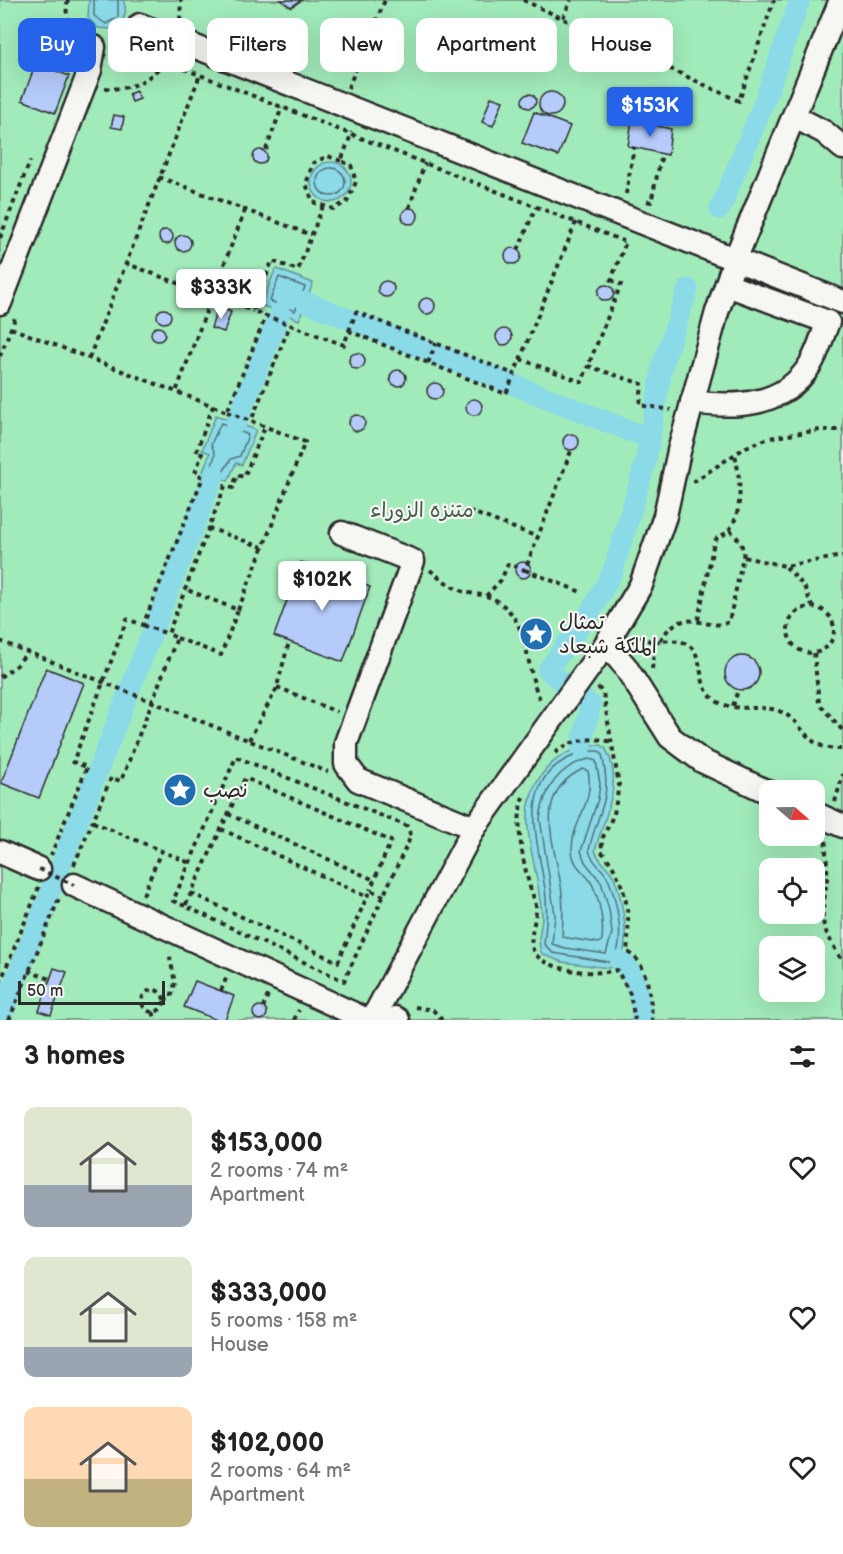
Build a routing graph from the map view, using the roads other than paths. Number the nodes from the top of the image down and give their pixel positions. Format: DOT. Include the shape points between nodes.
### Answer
graph roads {
  1 [pos="841,0"];
  2 [pos="195,47"];
  3 [pos="89,72"];
  4 [pos="795,117"];
  5 [pos="843,148"];
  6 [pos="735,260"];
  7 [pos="727,285"];
  8 [pos="843,302"];
  9 [pos="8,310"];
  10 [pos="692,402"];
  11 [pos="342,533"];
  12 [pos="606,644"];
  13 [pos="759,787"];
  14 [pos="474,828"];
  15 [pos="0,852"];
  16 [pos="42,870"];
  17 [pos="74,885"];
  18 [pos="367,1020"];
  19 [pos="372,1020"];
  20 [pos="382,1020"];
  21 [pos="398,1020"];
  1 -- 4 [label="street"];
  2 -- 6 [label="street"];
  3 -- 9 [label="street"];
  4 -- 5 [label="street" via="824,132"];
  4 -- 6 [label="street"];
  6 -- 7 [label="street"];
  6 -- 8 [label="street"];
  7 -- 10 [label="street"];
  7 -- 10 [label="street" via="828,322 810,365 798,379 770,397 739,406"];
  10 -- 12 [label="street" via="651,562"];
  11 -- 14 [label="street" via="413,561 355,719 345,755 350,772 358,780"];
  12 -- 13 [label="street" via="625,666 670,737 696,758"];
  12 -- 14 [label="street"];
  14 -- 19 [label="street"];
  15 -- 16 [label="street"];
  17 -- 18 [label="street"];
  20 -- 21 [label="street"];
}
